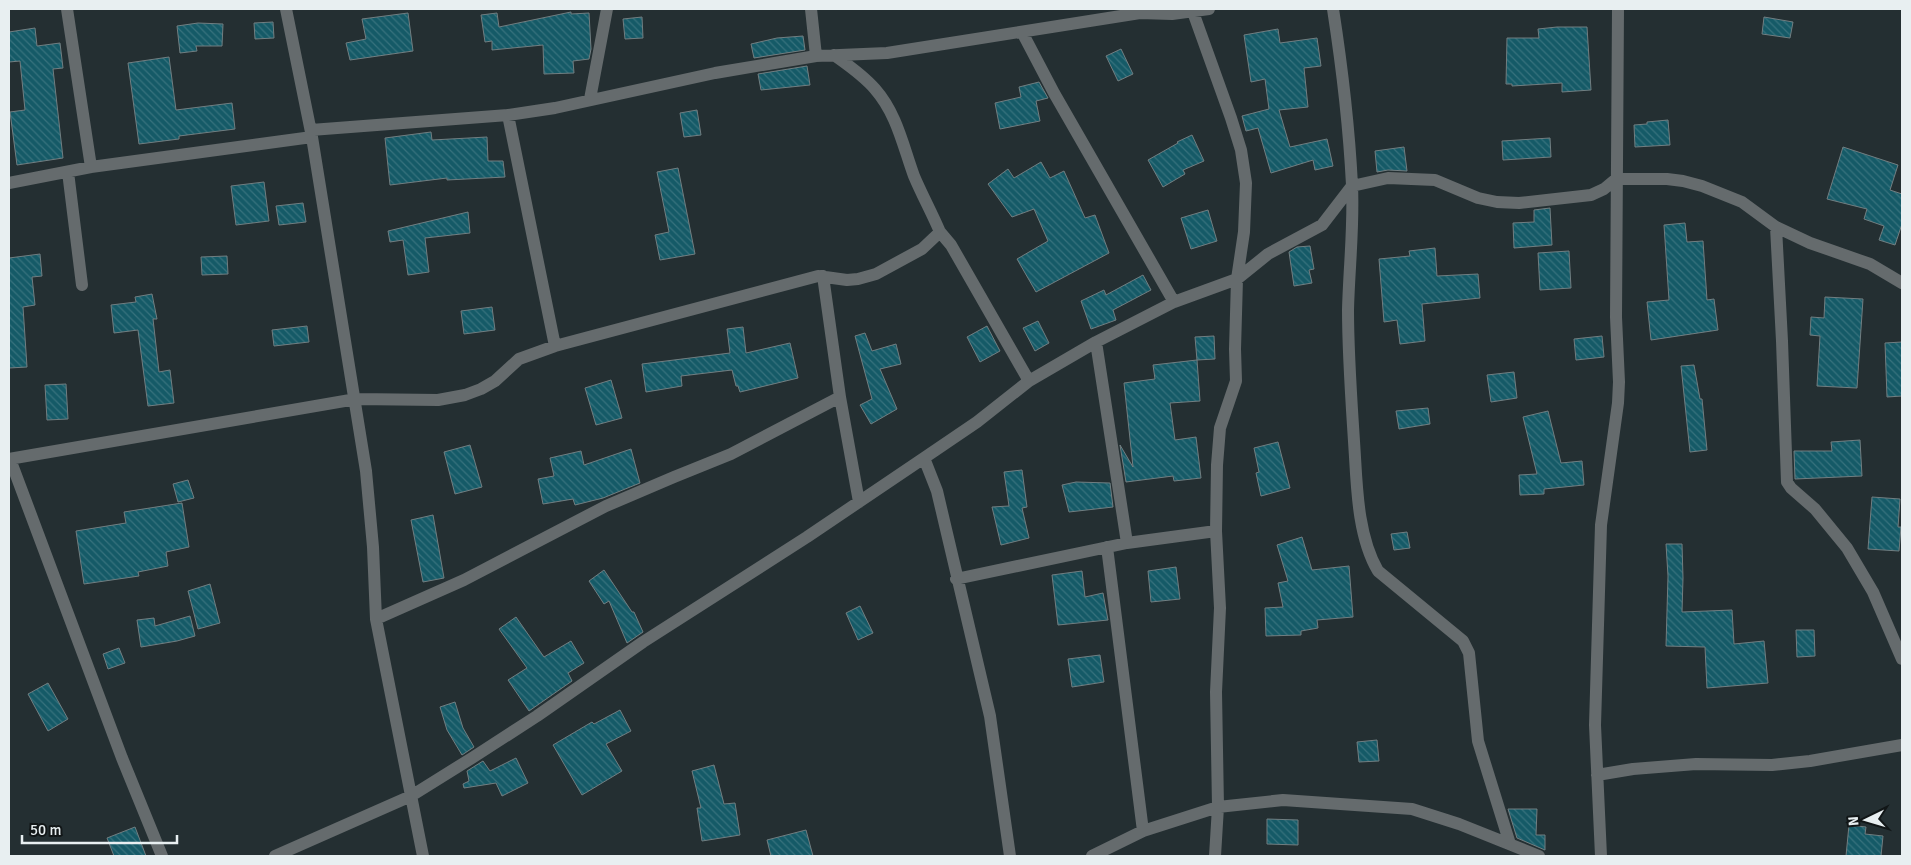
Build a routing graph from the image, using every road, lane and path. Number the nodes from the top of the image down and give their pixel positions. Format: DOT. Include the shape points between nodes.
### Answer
graph roads {
  1 [pos="66,9"];
  2 [pos="286,9"];
  3 [pos="607,9"];
  4 [pos="811,9"];
  5 [pos="1209,9"];
  6 [pos="1332,9"];
  7 [pos="1618,9"];
  8 [pos="1140,11"];
  9 [pos="1193,12"];
  10 [pos="1022,32"];
  11 [pos="834,54"];
  12 [pos="816,56"];
  13 [pos="590,99"];
  14 [pos="508,115"];
  15 [pos="312,134"];
  16 [pos="91,168"];
  17 [pos="68,172"];
  18 [pos="1616,179"];
  19 [pos="9,183"];
  20 [pos="1352,186"];
  21 [pos="1776,227"];
  22 [pos="940,232"];
  23 [pos="823,276"];
  24 [pos="1237,279"];
  25 [pos="1902,283"];
  26 [pos="82,284"];
  27 [pos="1174,302"];
  28 [pos="1096,342"];
  29 [pos="555,346"];
  30 [pos="1029,381"];
  31 [pos="840,397"];
  32 [pos="356,400"];
  33 [pos="924,458"];
  34 [pos="9,459"];
  35 [pos="859,502"];
  36 [pos="1216,531"];
  37 [pos="1127,543"];
  38 [pos="1107,547"];
  39 [pos="956,579"];
  40 [pos="376,619"];
  41 [pos="1902,659"];
  42 [pos="1902,745"];
  43 [pos="1597,775"];
  44 [pos="411,796"];
  45 [pos="1218,807"];
  46 [pos="1143,831"];
  47 [pos="1510,844"];
  48 [pos="162,856"];
  49 [pos="275,856"];
  50 [pos="423,856"];
  51 [pos="1010,856"];
  52 [pos="1092,856"];
  53 [pos="1215,856"];
  54 [pos="1539,856"];
  55 [pos="1600,856"];
  1 -- 16 [label="street"];
  2 -- 15 [label="street"];
  3 -- 13 [label="street"];
  4 -- 12 [label="street"];
  5 -- 9 [label="street"];
  6 -- 20 [label="street" via="1343,81"];
  7 -- 18 [label="street"];
  8 -- 9 [label="street"];
  8 -- 10 [label="street"];
  9 -- 24 [label="street" via="1231,118 1246,184"];
  10 -- 11 [label="street" via="887,53"];
  10 -- 27 [label="street"];
  11 -- 12 [label="street"];
  11 -- 22 [label="street" via="875,88 888,106 900,131 914,176"];
  12 -- 13 [label="street"];
  13 -- 14 [label="street"];
  14 -- 15 [label="street"];
  14 -- 29 [label="street"];
  15 -- 16 [label="street"];
  15 -- 32 [label="street"];
  16 -- 17 [label="street"];
  17 -- 19 [label="street"];
  17 -- 26 [label="street"];
  18 -- 20 [label="street" via="1591,195 1519,203 1478,198 1435,180 1388,178"];
  18 -- 21 [label="street" via="1667,179 1702,186 1742,202"];
  18 -- 43 [label="street" via="1619,382 1601,525 1595,725"];
  20 -- 24 [label="street" via="1322,225 1268,254"];
  20 -- 47 [label="street" via="1348,311 1357,488 1366,544 1378,571 1463,641 1469,653 1478,741"];
  21 -- 25 [label="street" via="1870,264"];
  21 -- 41 [label="street" via="1787,482 1815,509 1847,548 1873,592"];
  22 -- 23 [label="street" via="922,249 876,274 847,280"];
  22 -- 30 [label="street" via="951,245"];
  23 -- 29 [label="street"];
  23 -- 31 [label="street"];
  24 -- 27 [label="street"];
  24 -- 36 [label="street" via="1236,381 1220,428 1216,465"];
  27 -- 28 [label="street"];
  28 -- 30 [label="street"];
  28 -- 37 [label="street"];
  29 -- 32 [label="street" via="519,359 494,381 466,394 438,400"];
  30 -- 33 [label="street"];
  31 -- 35 [label="street"];
  31 -- 40 [label="street" via="731,454 606,506 464,580"];
  32 -- 34 [label="street"];
  32 -- 40 [label="street" via="370,507"];
  33 -- 35 [label="street"];
  33 -- 39 [label="street" via="937,492"];
  34 -- 48 [label="street"];
  35 -- 44 [label="street"];
  36 -- 37 [label="street"];
  36 -- 45 [label="street" via="1220,608 1216,692"];
  37 -- 38 [label="street"];
  38 -- 39 [label="street"];
  38 -- 46 [label="street"];
  39 -- 51 [label="street" via="990,716"];
  40 -- 44 [label="street"];
  42 -- 43 [label="street" via="1782,764 1696,764"];
  43 -- 55 [label="street"];
  44 -- 49 [label="street"];
  44 -- 50 [label="street"];
  45 -- 46 [label="street"];
  45 -- 47 [label="street" via="1283,800 1412,809"];
  45 -- 53 [label="street"];
  46 -- 52 [label="street"];
  47 -- 54 [label="street"];
}
